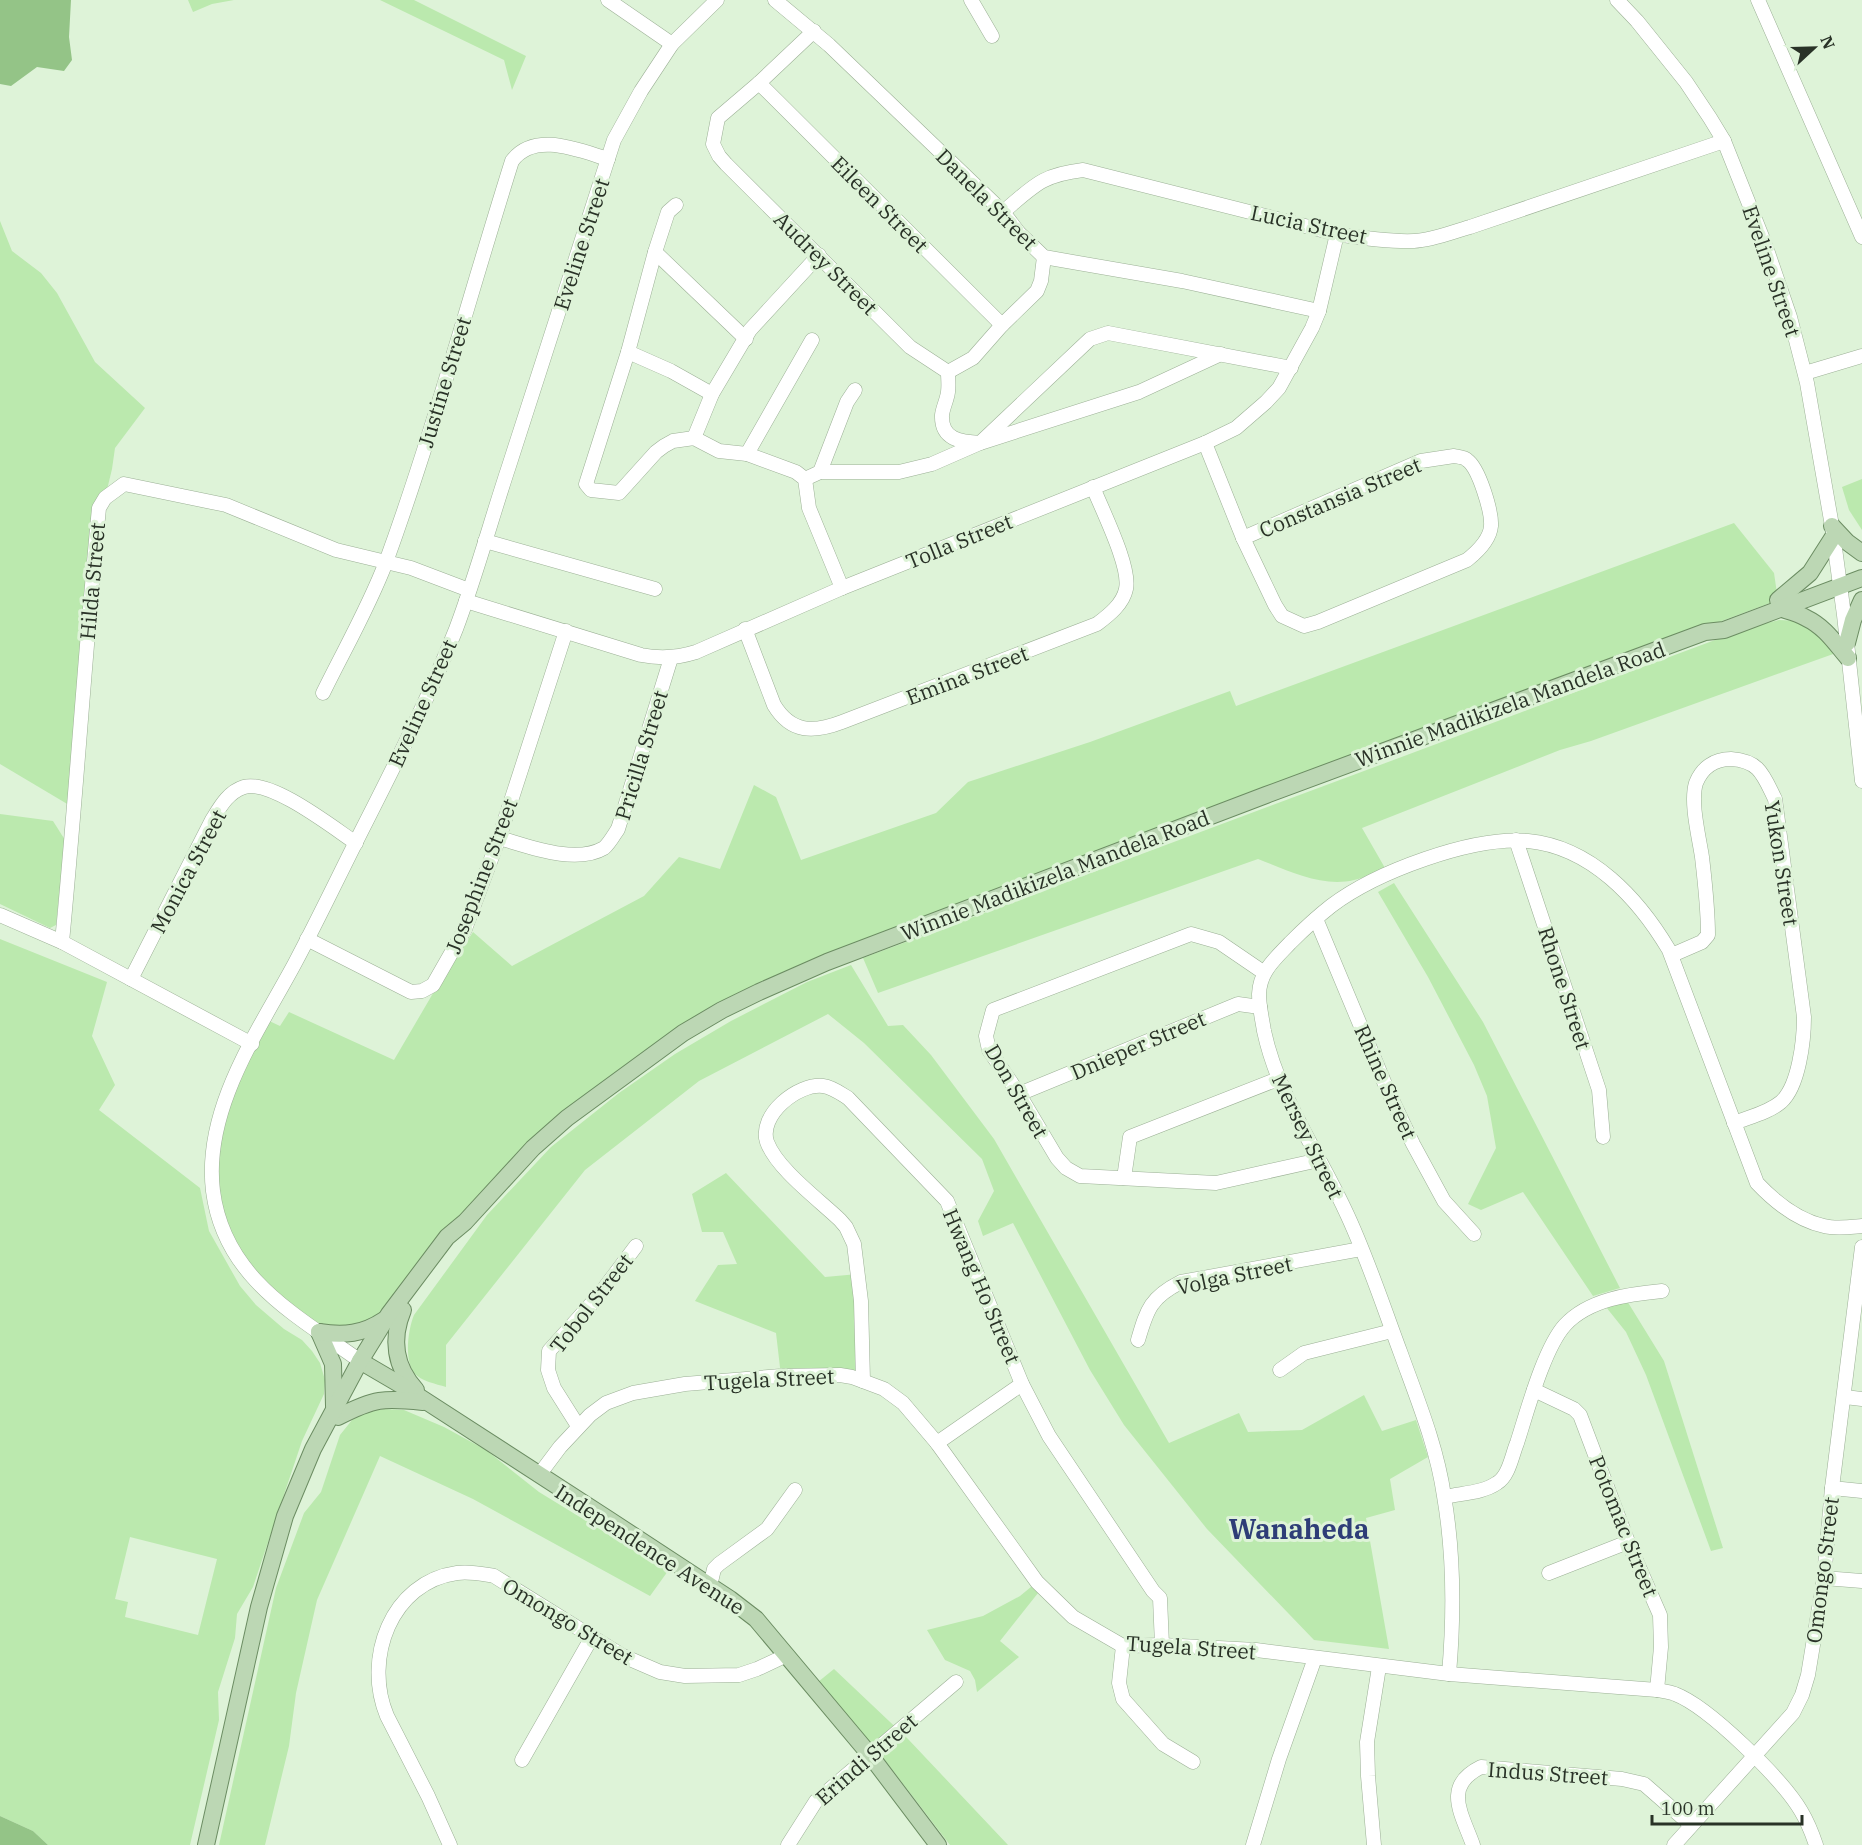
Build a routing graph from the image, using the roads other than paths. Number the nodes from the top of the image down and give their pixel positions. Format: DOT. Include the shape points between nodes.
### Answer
graph roads {
  1 [pos="608,0"];
  2 [pos="717,0"];
  3 [pos="775,0"];
  4 [pos="971,0"];
  5 [pos="1617,0"];
  6 [pos="1758,0"];
  7 [pos="814,31"];
  8 [pos="992,36"];
  9 [pos="672,44"];
  10 [pos="759,83"];
  11 [pos="1724,141"];
  12 [pos="608,159"];
  13 [pos="676,206"];
  14 [pos="1004,212"];
  15 [pos="1337,234"];
  16 [pos="1862,237"];
  17 [pos="655,252"];
  18 [pos="819,255"];
  19 [pos="1044,257"];
  20 [pos="1319,311"];
  21 [pos="1002,325"];
  22 [pos="746,339"];
  23 [pos="812,340"];
  24 [pos="628,352"];
  25 [pos="1221,354"];
  26 [pos="1862,356"];
  27 [pos="1291,368"];
  28 [pos="948,372"];
  29 [pos="1804,373"];
  30 [pos="855,390"];
  31 [pos="712,394"];
  32 [pos="694,438"];
  33 [pos="980,443"];
  34 [pos="1205,443"];
  35 [pos="747,454"];
  36 [pos="820,472"];
  37 [pos="806,479"];
  38 [pos="1093,487"];
  39 [pos="1833,532"];
  40 [pos="1243,538"];
  41 [pos="485,541"];
  42 [pos="1862,552"];
  43 [pos="386,563"];
  44 [pos="1862,570"];
  45 [pos="1862,578"];
  46 [pos="1840,582"];
  47 [pos="842,588"];
  48 [pos="654,589"];
  49 [pos="467,596"];
  50 [pos="1862,600"];
  51 [pos="1778,604"];
  52 [pos="745,629"];
  53 [pos="566,631"];
  54 [pos="1847,651"];
  55 [pos="671,658"];
  56 [pos="323,693"];
  57 [pos="1862,781"];
  58 [pos="499,838"];
  59 [pos="1516,840"];
  60 [pos="356,843"];
  61 [pos="0,915"];
  62 [pos="1316,919"];
  63 [pos="307,939"];
  64 [pos="62,942"];
  65 [pos="1672,955"];
  66 [pos="1263,972"];
  67 [pos="132,980"];
  68 [pos="1260,1007"];
  69 [pos="252,1044"];
  70 [pos="1278,1079"];
  71 [pos="1019,1094"];
  72 [pos="1734,1123"];
  73 [pos="1603,1137"];
  74 [pos="1319,1160"];
  75 [pos="1124,1178"];
  76 [pos="1862,1226"];
  77 [pos="1474,1234"];
  78 [pos="636,1246"];
  79 [pos="1862,1247"];
  80 [pos="1361,1249"];
  81 [pos="1662,1291"];
  82 [pos="1858,1307"];
  83 [pos="396,1312"];
  84 [pos="1392,1331"];
  85 [pos="319,1332"];
  86 [pos="1138,1340"];
  87 [pos="364,1363"];
  88 [pos="1280,1370"];
  89 [pos="863,1381"];
  90 [pos="1022,1384"];
  91 [pos="1534,1390"];
  92 [pos="1845,1397"];
  93 [pos="1862,1399"];
  94 [pos="427,1402"];
  95 [pos="336,1413"];
  96 [pos="578,1426"];
  97 [pos="937,1443"];
  98 [pos="539,1475"];
  99 [pos="1832,1488"];
  100 [pos="795,1490"];
  101 [pos="1862,1491"];
  102 [pos="1444,1497"];
  103 [pos="1628,1542"];
  104 [pos="1549,1573"];
  105 [pos="1824,1578"];
  106 [pos="1862,1581"];
  107 [pos="710,1586"];
  108 [pos="592,1637"];
  109 [pos="1162,1645"];
  110 [pos="1123,1646"];
  111 [pos="787,1655"];
  112 [pos="1315,1658"];
  113 [pos="1379,1667"];
  114 [pos="1449,1674"];
  115 [pos="956,1682"];
  116 [pos="1657,1690"];
  117 [pos="870,1755"];
  118 [pos="1754,1755"];
  119 [pos="522,1760"];
  120 [pos="1193,1762"];
  121 [pos="1691,1825"];
  122 [pos="206,1845"];
  123 [pos="450,1845"];
  124 [pos="788,1845"];
  125 [pos="938,1845"];
  126 [pos="1253,1845"];
  127 [pos="1374,1845"];
  128 [pos="1473,1845"];
  129 [pos="1674,1845"];
  130 [pos="1816,1845"];
  1 -- 9 [label="street"];
  2 -- 9 [label="street, Eveline Street"];
  3 -- 7 [label="street, Danela Street"];
  4 -- 8 [label="street"];
  5 -- 11 [label="street, Eveline Street" via="1679,74"];
  6 -- 16 [label="street"];
  7 -- 10 [label="street, Audrey Street"];
  7 -- 14 [label="street, Danela Street"];
  9 -- 12 [label="street, Eveline Street" via="631,108"];
  10 -- 18 [label="street, Audrey Street" via="718,118 712,144 719,156"];
  10 -- 21 [label="street, Eileen Street"];
  11 -- 15 [label="street, Lucia Street" via="1438,237 1415,241"];
  11 -- 29 [label="street, Eveline Street" via="1780,283"];
  12 -- 41 [label="street, Eveline Street"];
  12 -- 43 [label="street, Justine Street" via="562,146 537,144 524,148 512,161"];
  13 -- 17 [label="street" via="668,212"];
  14 -- 15 [label="street, Lucia Street" via="1040,181 1083,170"];
  14 -- 19 [label="street, Danela Street"];
  15 -- 20 [label="street, Tolla Street"];
  17 -- 22 [label="street"];
  17 -- 24 [label="street"];
  18 -- 22 [label="street" via="763,314"];
  18 -- 28 [label="street, Audrey Street" via="910,347"];
  19 -- 20 [label="street, Danela Street" via="1182,281"];
  19 -- 21 [label="street" via="1037,291"];
  20 -- 27 [label="street, Tolla Street"];
  21 -- 28 [label="street" via="973,357"];
  22 -- 31 [label="street"];
  23 -- 35 [label="street"];
  24 -- 31 [label="street"];
  24 -- 32 [label="street" via="586,484 589,489 618,493 664,446"];
  25 -- 27 [label="street"];
  25 -- 33 [label="street" via="1139,392"];
  25 -- 33 [label="street" via="1108,333 1090,339"];
  26 -- 29 [label="street"];
  27 -- 34 [label="street, Tolla Street" via="1279,388 1236,429"];
  28 -- 33 [label="street" via="942,416 945,429 960,442"];
  29 -- 39 [label="street, Eveline Street"];
  30 -- 36 [label="street"];
  31 -- 32 [label="street"];
  32 -- 35 [label="street" via="719,451"];
  33 -- 36 [label="street" via="933,464 899,472"];
  34 -- 38 [label="street, Tolla Street"];
  34 -- 40 [label="street, Constansia Street"];
  35 -- 37 [label="street"];
  36 -- 37 [label="street"];
  37 -- 47 [label="street" via="809,508"];
  38 -- 47 [label="street, Tolla Street"];
  38 -- 52 [label="street, Emina Street" via="1127,574 1126,590 1118,606 1097,624 824,729 794,726 780,715"];
  39 -- 42 [label="main road"];
  39 -- 46 [label="street, Eveline Street"];
  39 -- 51 [label="main road" via="1810,573"];
  40 -- 40 [label="street, Constansia Street" via="1436,458 1466,459 1473,466 1490,509 1491,528 1467,560 1304,626 1282,616"];
  41 -- 48 [label="street"];
  41 -- 49 [label="street, Eveline Street"];
  43 -- 49 [label="street, Hilda Street" via="411,568"];
  43 -- 56 [label="street, Justine Street"];
  43 -- 64 [label="street, Hilda Street" via="336,550 216,503 124,484 105,498 99,508 87,628"];
  44 -- 46 [label="main road, Winnie Madikizela Mandela Road"];
  45 -- 46 [label="main road, Winnie Madikizela Mandela Road"];
  46 -- 51 [label="main road, Winnie Madikizela Mandela Road"];
  46 -- 54 [label="street, Eveline Street"];
  47 -- 52 [label="street, Tolla Street"];
  49 -- 53 [label="street, Tolla Street"];
  49 -- 60 [label="street, Eveline Street" via="442,662"];
  50 -- 54 [label="main road"];
  51 -- 54 [label="main road" via="1818,625"];
  51 -- 83 [label="main road, Winnie Madikizela Mandela Road" via="1719,622 1705,632 858,949 722,1010 683,1033 567,1118 514,1167 465,1222 453,1243"];
  52 -- 55 [label="street, Tolla Street" via="696,652"];
  53 -- 55 [label="street, Tolla Street" via="641,655"];
  53 -- 58 [label="street, Josephine Street"];
  54 -- 57 [label="street, Eveline Street"];
  55 -- 58 [label="street, Pricilla Street" via="618,830 605,847 585,855 563,854"];
  58 -- 63 [label="street, Josephine Street" via="465,929 440,976 422,991 399,987"];
  59 -- 62 [label="street" via="1480,844 1399,870 1350,894"];
  59 -- 65 [label="street" via="1543,843 1596,866 1634,902"];
  59 -- 73 [label="street, Rhone Street" via="1599,1090"];
  60 -- 63 [label="street, Eveline Street"];
  60 -- 67 [label="street, Monica Street" via="286,797 263,787 246,786 234,792 212,820"];
  61 -- 64 [label="street"];
  62 -- 66 [label="street"];
  62 -- 77 [label="street, Rhine Street" via="1413,1144 1444,1201"];
  63 -- 69 [label="street, Eveline Street"];
  64 -- 67 [label="street"];
  65 -- 72 [label="street"];
  65 -- 72 [label="street, Yukon Street" via="1702,942 1708,935 1695,786 1704,768 1721,759 1747,760 1763,774 1775,799 1804,1034 1789,1093 1780,1103"];
  66 -- 68 [label="street, Mersey Street"];
  66 -- 71 [label="street, Don Street" via="1219,942 1191,934 993,1010 986,1036 989,1050"];
  67 -- 69 [label="street"];
  68 -- 70 [label="street, Mersey Street"];
  68 -- 71 [label="street, Dnieper Street" via="1238,1004"];
  69 -- 85 [label="street, Eveline Street" via="239,1068 215,1135 212,1166 218,1215 227,1241 267,1294"];
  70 -- 74 [label="street, Mersey Street"];
  70 -- 75 [label="street" via="1130,1137"];
  71 -- 75 [label="street, Don Street" via="1066,1168 1080,1176"];
  72 -- 76 [label="street" via="1757,1183 1775,1202 1824,1226"];
  74 -- 75 [label="street, Don Street" via="1216,1183"];
  74 -- 80 [label="street, Mersey Street"];
  78 -- 96 [label="street, Tobol Street" via="549,1351 548,1370 554,1388"];
  79 -- 82 [label="street, Omongo Street"];
  80 -- 84 [label="street, Mersey Street"];
  80 -- 86 [label="street, Volga Street" via="1181,1282 1152,1302"];
  81 -- 91 [label="street" via="1602,1302 1571,1320 1552,1344"];
  82 -- 92 [label="street, Omongo Street"];
  83 -- 85 [label="main road" via="358,1332"];
  83 -- 87 [label="main road, Winnie Madikizela Mandela Road"];
  83 -- 94 [label="main road" via="397,1356 409,1382"];
  84 -- 88 [label="street" via="1304,1353"];
  84 -- 102 [label="street, Mersey Street" via="1435,1452"];
  85 -- 87 [label="street, Eveline Street"];
  85 -- 95 [label="main road" via="333,1364"];
  87 -- 94 [label="main road, Independence Avenue"];
  87 -- 95 [label="main road, Winnie Madikizela Mandela Road"];
  89 -- 90 [label="street, Hwang Ho Street" via="861,1301 851,1236 840,1220 782,1166 767,1141 768,1122 778,1106 798,1092 822,1086 848,1098 947,1201"];
  89 -- 96 [label="street, Tugela Street" via="840,1375 781,1376 659,1387 606,1403"];
  89 -- 97 [label="street, Tugela Street" via="884,1389 903,1403"];
  90 -- 97 [label="street"];
  90 -- 109 [label="street, Hwang Ho Street" via="1049,1436 1160,1598"];
  91 -- 102 [label="street" via="1500,1482"];
  91 -- 103 [label="street, Potomac Street" via="1574,1408 1580,1415"];
  92 -- 93 [label="street"];
  92 -- 99 [label="street, Omongo Street"];
  94 -- 95 [label="main road" via="377,1400"];
  94 -- 98 [label="main road, Independence Avenue"];
  95 -- 122 [label="main road, Winnie Madikizela Mandela Road" via="278,1543 259,1607"];
  96 -- 98 [label="street, Tugela Street"];
  97 -- 110 [label="street, Tugela Street" via="1037,1582 1073,1617"];
  98 -- 107 [label="main road, Independence Avenue"];
  99 -- 101 [label="street"];
  99 -- 105 [label="street, Omongo Street"];
  100 -- 107 [label="street" via="767,1529 714,1569"];
  102 -- 114 [label="street, Mersey Street" via="1453,1605"];
  103 -- 104 [label="street"];
  103 -- 116 [label="street, Potomac Street" via="1660,1616"];
  105 -- 106 [label="street"];
  105 -- 118 [label="street, Omongo Street" via="1802,1695 1793,1713"];
  107 -- 111 [label="main road, Independence Avenue" via="756,1619"];
  108 -- 111 [label="street, Omongo Street" via="641,1665 676,1675 739,1675"];
  108 -- 119 [label="street"];
  108 -- 123 [label="street, Omongo Street" via="494,1576 474,1572 428,1582 400,1604 380,1650 382,1706"];
  109 -- 110 [label="street, Tugela Street"];
  109 -- 112 [label="street, Tugela Street"];
  110 -- 120 [label="street" via="1119,1683 1123,1699 1163,1744"];
  111 -- 117 [label="main road, Independence Avenue"];
  112 -- 113 [label="street, Tugela Street"];
  112 -- 126 [label="street"];
  113 -- 114 [label="street, Tugela Street"];
  113 -- 127 [label="street" via="1367,1742"];
  114 -- 116 [label="street, Tugela Street"];
  115 -- 117 [label="street, Erindi Street"];
  116 -- 118 [label="street, Tugela Street" via="1675,1694 1707,1714"];
  117 -- 124 [label="street, Erindi Street" via="816,1801"];
  117 -- 125 [label="main road, Independence Avenue"];
  118 -- 121 [label="street, Omongo Street"];
  118 -- 130 [label="street, Tugela Street" via="1801,1811"];
  121 -- 128 [label="street, Indus Street" via="1644,1784 1634,1780 1481,1767 1467,1775 1457,1792 1457,1803"];
  121 -- 129 [label="street, Omongo Street"];
}
